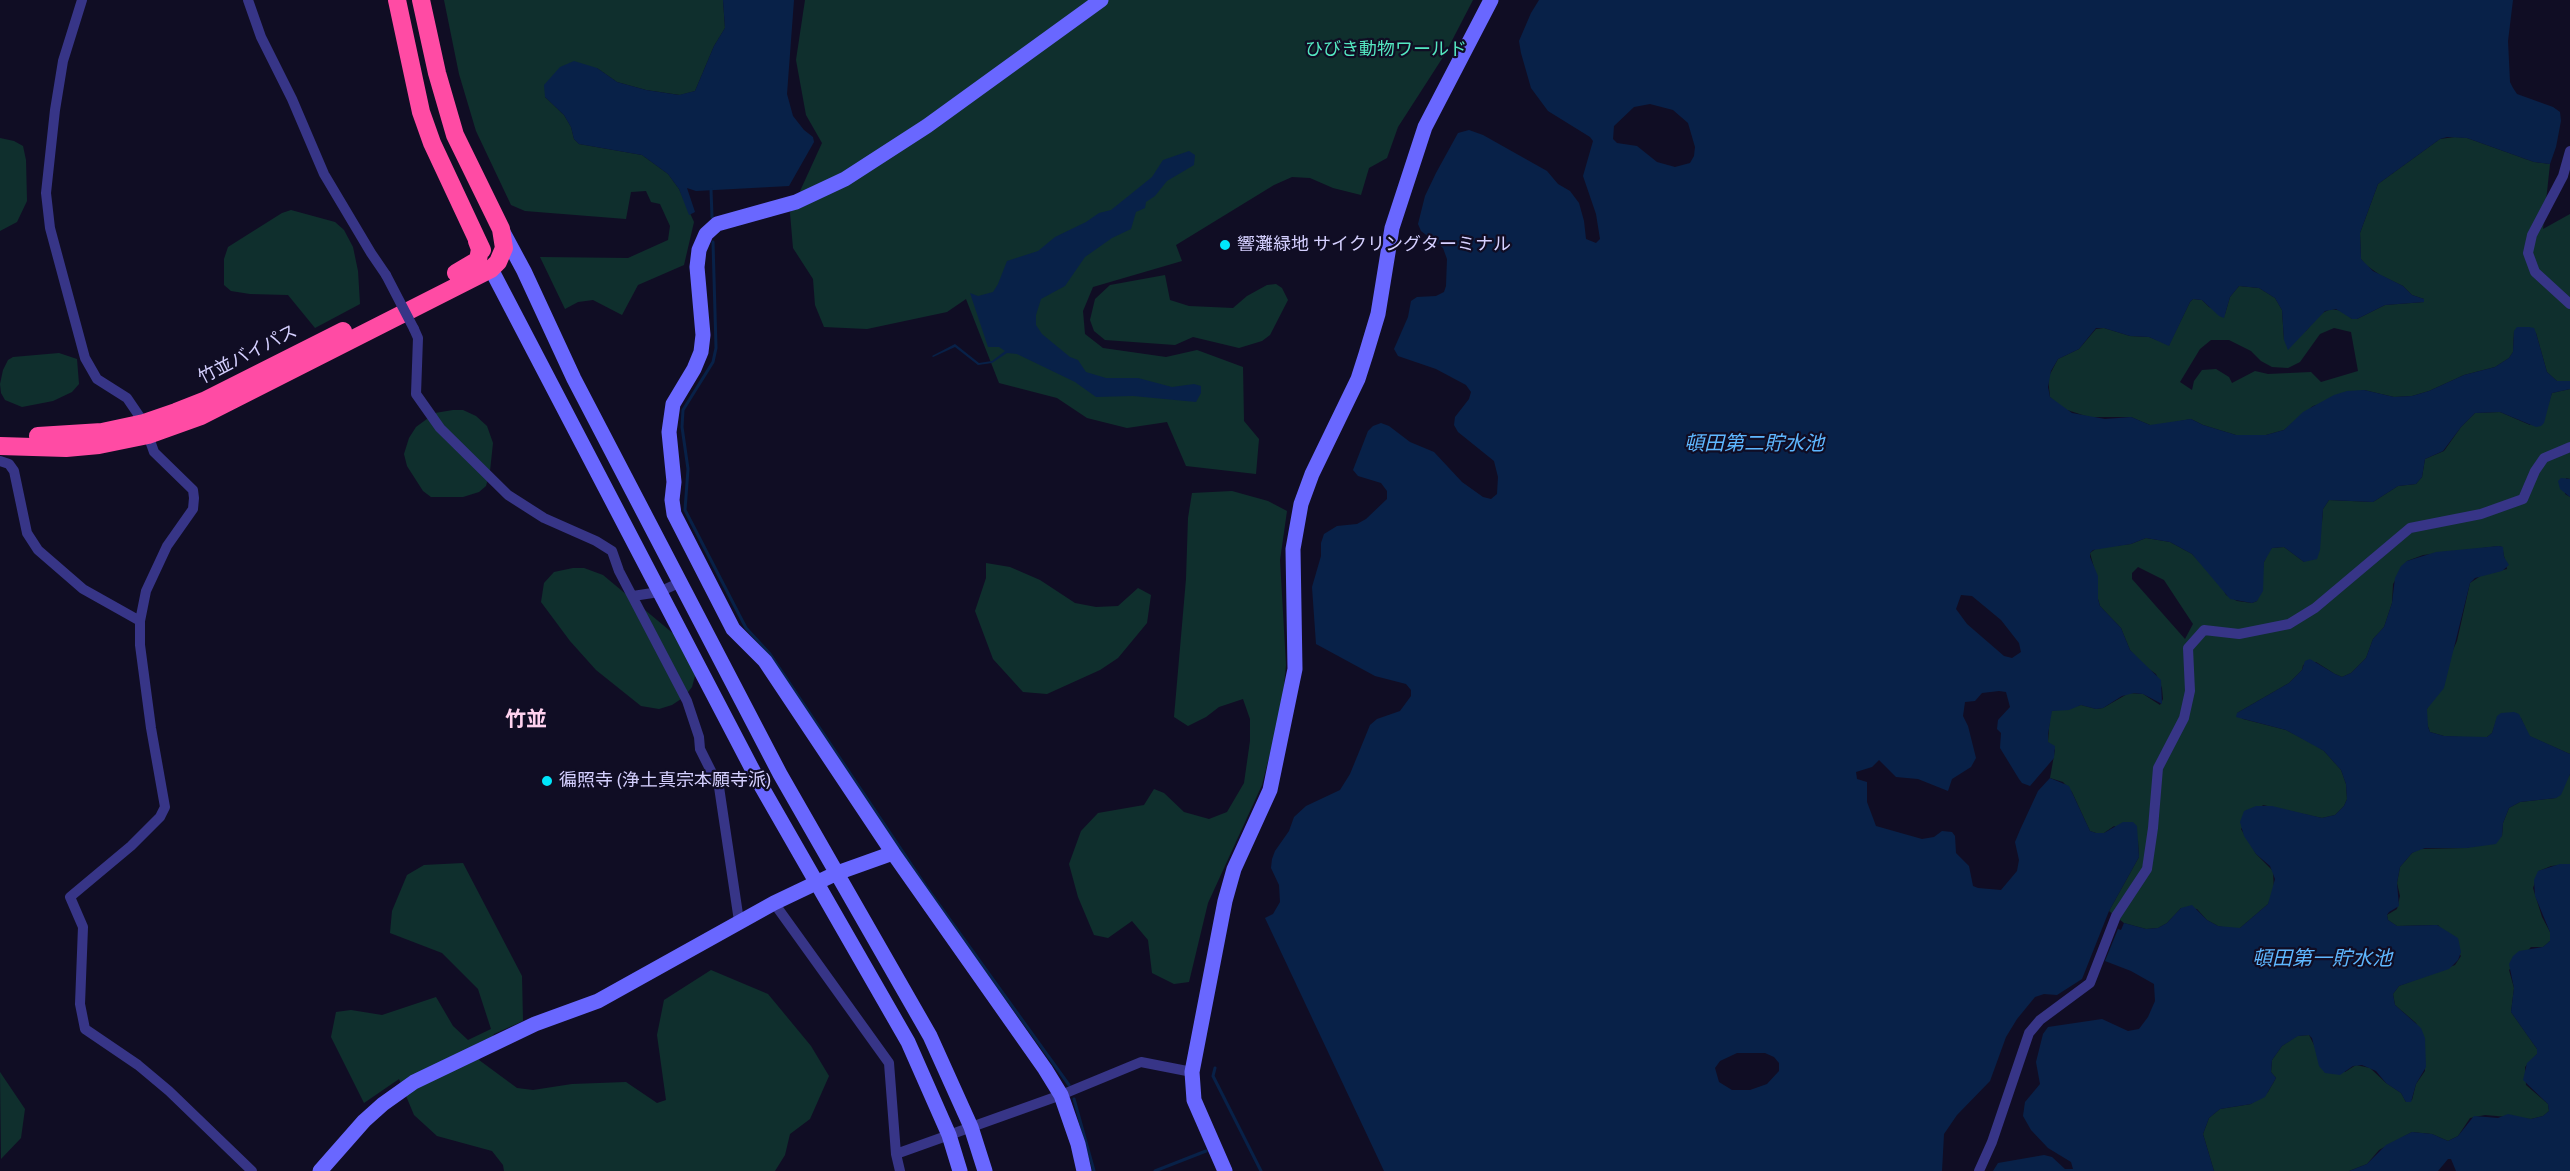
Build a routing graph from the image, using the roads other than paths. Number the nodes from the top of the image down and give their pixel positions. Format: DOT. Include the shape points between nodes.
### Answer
graph roads {
  1 [pos="82,0"];
  2 [pos="248,0"];
  3 [pos="397,0"];
  4 [pos="421,0"];
  5 [pos="1101,0"];
  6 [pos="1491,0"];
  7 [pos="2570,151"];
  8 [pos="493,267"];
  9 [pos="2570,304"];
  10 [pos="146,429"];
  11 [pos="0,434"];
  12 [pos="0,446"];
  13 [pos="2570,447"];
  14 [pos="0,461"];
  15 [pos="681,582"];
  16 [pos="658,592"];
  17 [pos="633,596"];
  18 [pos="140,621"];
  19 [pos="892,853"];
  20 [pos="837,873"];
  21 [pos="816,884"];
  22 [pos="774,903"];
  23 [pos="740,921"];
  24 [pos="1192,1072"];
  25 [pos="1061,1095"];
  26 [pos="972,1127"];
  27 [pos="949,1135"];
  28 [pos="896,1154"];
  29 [pos="252,1171"];
  30 [pos="320,1171"];
  31 [pos="900,1171"];
  32 [pos="960,1171"];
  33 [pos="985,1171"];
  34 [pos="1084,1171"];
  35 [pos="1224,1171"];
  36 [pos="1979,1171"];
  1 -- 10 [label="street" via="63,61 55,111 46,193 50,228 86,358 97,379 127,398"];
  2 -- 17 [label="street, bridge" via="324,174 386,275 418,338 416,394 440,428 508,495 544,518 612,551"];
  3 -- 8 [label="highway" via="421,112 432,143 480,255"];
  4 -- 8 [label="highway" via="436,73 455,135 504,239"];
  5 -- 19 [label="street" via="927,126 845,179 796,202 717,224 706,234 699,250 701,352 670,416 674,514 733,629 765,661"];
  6 -- 24 [label="street" via="1425,127 1392,228 1378,314 1364,362 1301,504 1293,549 1295,669 1270,790 1234,869"];
  7 -- 9 [label="street" via="2563,176 2532,235 2528,253 2535,272"];
  8 -- 10 [label="highway, 竹並バイパス" via="244,396 201,416"];
  8 -- 15 [label="street" via="574,379"];
  8 -- 16 [label="street"];
  10 -- 11 [label="highway, 竹並バイパス" via="74,435"];
  10 -- 12 [label="highway, 竹並バイパス" via="99,445"];
  10 -- 18 [label="street" via="154,452 193,490 194,498 193,509 167,546 146,591"];
  13 -- 36 [label="street" via="2544,458 2523,499 2481,514 2410,528 2315,608 2289,624 2239,634 2204,630 2188,648 2190,692 2184,718 2158,768 2147,869 2116,916 2090,983 2040,1020 2029,1033"];
  14 -- 18 [label="street" via="14,471 27,533 38,550 82,588"];
  15 -- 16 [label="street"];
  15 -- 20 [label="street" via="780,774"];
  16 -- 17 [label="street"];
  16 -- 21 [label="street"];
  17 -- 23 [label="street" via="687,701 700,749 719,787"];
  18 -- 29 [label="street" via="151,728 165,807 130,846 70,897 83,927 80,1004 85,1029 169,1091"];
  19 -- 20 [label="street"];
  19 -- 25 [label="street"];
  20 -- 21 [label="street"];
  20 -- 26 [label="street" via="930,1036"];
  21 -- 22 [label="street"];
  21 -- 27 [label="street" via="908,1042"];
  22 -- 23 [label="street"];
  22 -- 28 [label="street" via="889,1064"];
  23 -- 30 [label="street" via="598,1001 535,1024 414,1082 364,1121"];
  24 -- 25 [label="street" via="1141,1062"];
  24 -- 35 [label="street" via="1194,1100"];
  25 -- 26 [label="street"];
  25 -- 34 [label="street"];
  26 -- 27 [label="street"];
  26 -- 33 [label="street"];
  27 -- 28 [label="street"];
  27 -- 32 [label="street"];
  28 -- 31 [label="street"];
}
